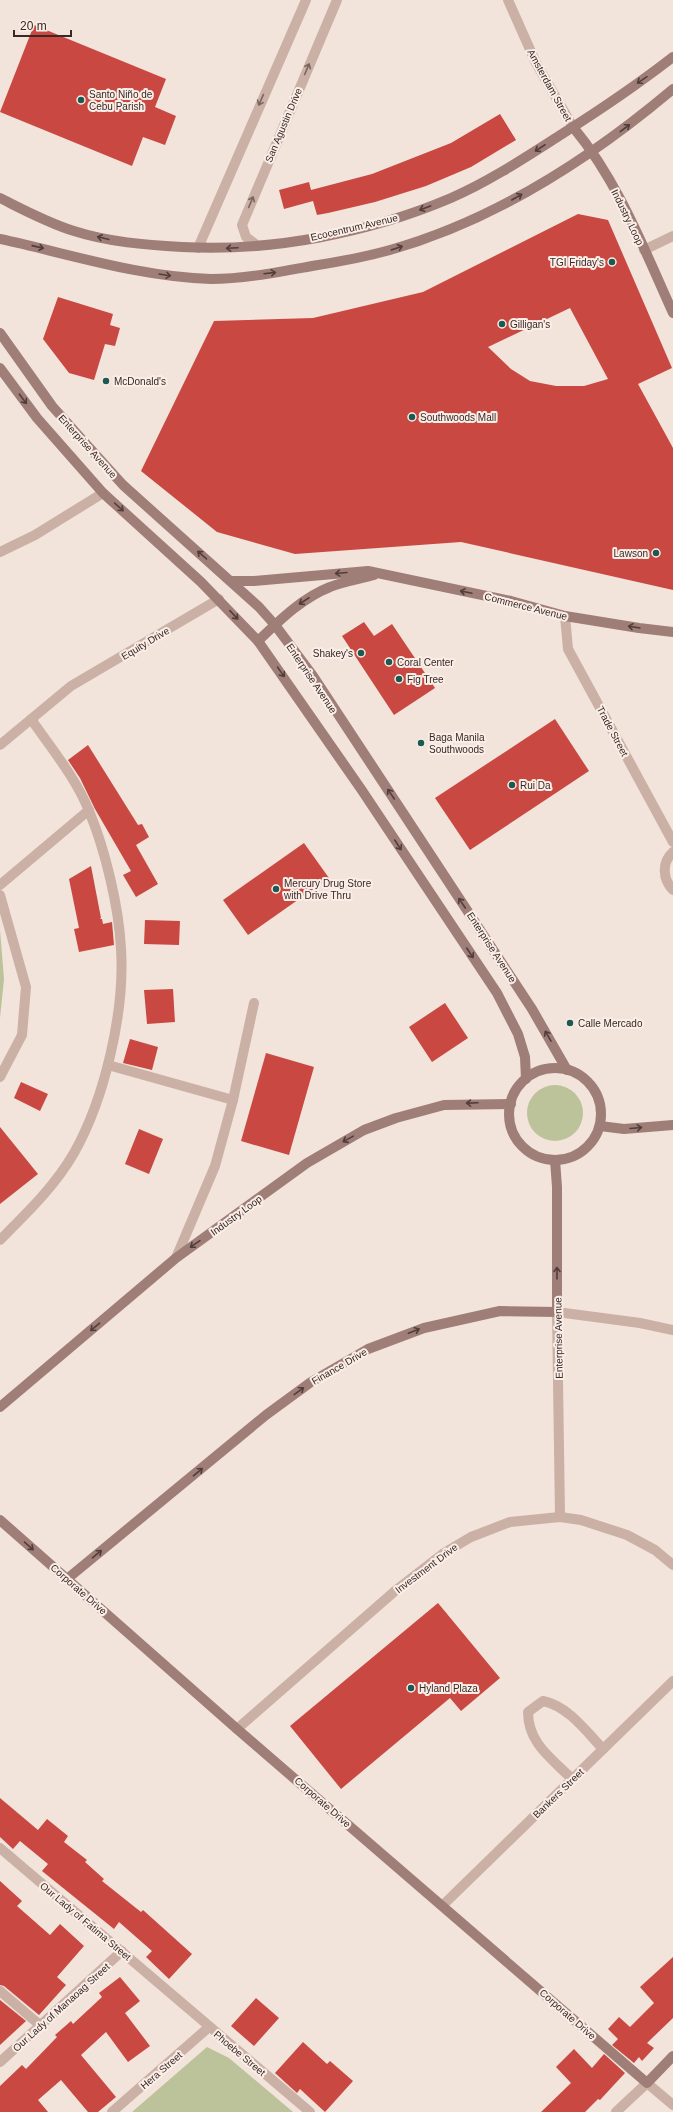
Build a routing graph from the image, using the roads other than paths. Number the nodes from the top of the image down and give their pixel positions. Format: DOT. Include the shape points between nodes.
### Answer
graph roads {
  1 [pos="306,0"];
  2 [pos="337,0"];
  3 [pos="508,0"];
  4 [pos="673,57"];
  5 [pos="673,89"];
  6 [pos="573,127"];
  7 [pos="594,151"];
  8 [pos="0,198"];
  9 [pos="673,236"];
  10 [pos="0,239"];
  11 [pos="258,246"];
  12 [pos="198,248"];
  13 [pos="644,250"];
  14 [pos="673,313"];
  15 [pos="0,333"];
  16 [pos="0,368"];
  17 [pos="103,493"];
  18 [pos="0,552"];
  19 [pos="380,574"];
  20 [pos="231,581"];
  21 [pos="219,599"];
  22 [pos="565,616"];
  23 [pos="275,624"];
  24 [pos="673,632"];
  25 [pos="258,641"];
  26 [pos="31,720"];
  27 [pos="0,745"];
  28 [pos="89,810"];
  29 [pos="673,842"];
  30 [pos="673,852"];
  31 [pos="0,885"];
  32 [pos="673,890"];
  33 [pos="0,896"];
  34 [pos="254,1003"];
  35 [pos="108,1065"];
  36 [pos="567,1070"];
  37 [pos="0,1077"];
  38 [pos="526,1079"];
  39 [pos="233,1100"];
  40 [pos="511,1104"];
  41 [pos="673,1125"];
  42 [pos="600,1126"];
  43 [pos="555,1160"];
  44 [pos="0,1240"];
  45 [pos="176,1258"];
  46 [pos="557,1312"];
  47 [pos="673,1330"];
  48 [pos="0,1407"];
  49 [pos="560,1517"];
  50 [pos="0,1520"];
  51 [pos="673,1565"];
  52 [pos="67,1579"];
  53 [pos="673,1681"];
  54 [pos="237,1729"];
  55 [pos="603,1749"];
  56 [pos="572,1779"];
  57 [pos="0,1848"];
  58 [pos="443,1905"];
  59 [pos="122,1951"];
  60 [pos="0,1991"];
  61 [pos="171,1994"];
  62 [pos="41,2026"];
  63 [pos="209,2027"];
  64 [pos="673,2056"];
  65 [pos="0,2062"];
  66 [pos="647,2083"];
  67 [pos="673,2105"];
  68 [pos="112,2112"];
  69 [pos="310,2112"];
  70 [pos="616,2112"];
  1 -- 12 [label="street, one-way"];
  11 -- 2 [label="street, San Agustin Drive, one-way" via="246,238 242,225"];
  3 -- 6 [label="street, Amsterdam Street" via="536,63"];
  4 -- 6 [label="main road, Ecocentrum Avenue, one-way"];
  7 -- 5 [label="main road, one-way"];
  6 -- 7 [label="main road, Industry Loop"];
  6 -- 11 [label="main road, Ecocentrum Avenue, one-way" via="489,179 451,198 388,221"];
  10 -- 7 [label="main road, one-way" via="125,269 172,276 231,278 283,272 390,250 453,228 505,204"];
  7 -- 13 [label="main road, Industry Loop"];
  12 -- 8 [label="main road, Ecocentrum Avenue, one-way" via="112,240 74,231"];
  9 -- 13 [label="street"];
  11 -- 12 [label="main road, Ecocentrum Avenue, one-way"];
  13 -- 14 [label="main road, Industry Loop"];
  20 -- 15 [label="main road, Enterprise Avenue, one-way" via="123,485 52,406"];
  16 -- 17 [label="main road, Enterprise Avenue, one-way" via="37,418"];
  17 -- 18 [label="street" via="35,535"];
  17 -- 21 [label="main road, Enterprise Avenue, one-way"];
  19 -- 20 [label="main road, Commerce Avenue, one-way" via="361,571"];
  22 -- 19 [label="main road, Commerce Avenue, one-way" via="511,601"];
  19 -- 23 [label="main road, Commerce Avenue, one-way" via="329,587 299,604"];
  20 -- 23 [label="main road, Enterprise Avenue"];
  21 -- 25 [label="main road, Enterprise Avenue, one-way"];
  21 -- 26 [label="street, Equity Drive" via="71,686"];
  24 -- 22 [label="main road, Commerce Avenue, one-way"];
  22 -- 29 [label="street, Trade Street" via="568,649"];
  23 -- 25 [label="main road, Commerce Avenue"];
  36 -- 23 [label="main road, Enterprise Avenue, one-way" via="532,1009 313,676"];
  25 -- 38 [label="main road, Enterprise Avenue, one-way" via="361,789 497,993 518,1034 525,1057"];
  26 -- 27 [label="street, Equity Drive"];
  26 -- 28 [label="street" via="70,776"];
  28 -- 31 [label="street"];
  28 -- 35 [label="street" via="105,858 122,949 120,997"];
  30 -- 32 [label="street" via="664,870 665,879"];
  33 -- 37 [label="street" via="26,986 22,1035"];
  34 -- 39 [label="street"];
  35 -- 39 [label="street"];
  35 -- 44 [label="street" via="74,1153 42,1197"];
  36 -- 38 [label="main road" via="541,1070"];
  36 -- 42 [label="main road" via="585,1079 598,1096"];
  38 -- 40 [label="main road" via="516,1090"];
  39 -- 45 [label="street" via="215,1166"];
  40 -- 43 [label="main road" via="511,1127 523,1147 532,1154"];
  40 -- 45 [label="main road, Industry Loop, one-way" via="444,1105 364,1130 307,1163"];
  42 -- 41 [label="main road, one-way" via="624,1129"];
  42 -- 43 [label="main road" via="593,1140 583,1151 570,1158"];
  46 -- 43 [label="main road, Enterprise Avenue, one-way"];
  45 -- 48 [label="main road, Industry Loop, one-way"];
  46 -- 47 [label="street, Finance Drive"];
  46 -- 49 [label="street, Enterprise Avenue"];
  52 -- 46 [label="main road, Finance Drive, one-way" via="266,1415 311,1382 368,1349 424,1328 500,1312"];
  49 -- 51 [label="street, Investment Drive" via="581,1520 628,1534 655,1550"];
  49 -- 54 [label="street, Investment Drive" via="510,1522 471,1537 444,1553 395,1591"];
  50 -- 52 [label="main road, Corporate Drive, one-way"];
  52 -- 54 [label="main road, Corporate Drive"];
  53 -- 55 [label="street, Bankers Street"];
  54 -- 58 [label="main road, Corporate Drive"];
  55 -- 56 [label="street, Bankers Street"];
  55 -- 56 [label="street" via="562,1708 553,1703 543,1701 528,1712 528,1726 536,1742"];
  56 -- 58 [label="street, Bankers Street"];
  57 -- 59 [label="street, Our Lady of Fatima Street"];
  58 -- 66 [label="main road, Corporate Drive"];
  59 -- 61 [label="street, Our Lady of Fatima Street"];
  59 -- 62 [label="street, Our Lady of Manaoag Street"];
  60 -- 62 [label="street"];
  61 -- 63 [label="street, Phoebe Street"];
  62 -- 65 [label="street, Our Lady of Manaoag Street"];
  63 -- 68 [label="street, Hera Street"];
  63 -- 69 [label="street, Phoebe Street"];
  64 -- 66 [label="main road"];
  66 -- 67 [label="street"];
  66 -- 70 [label="street"];
}
